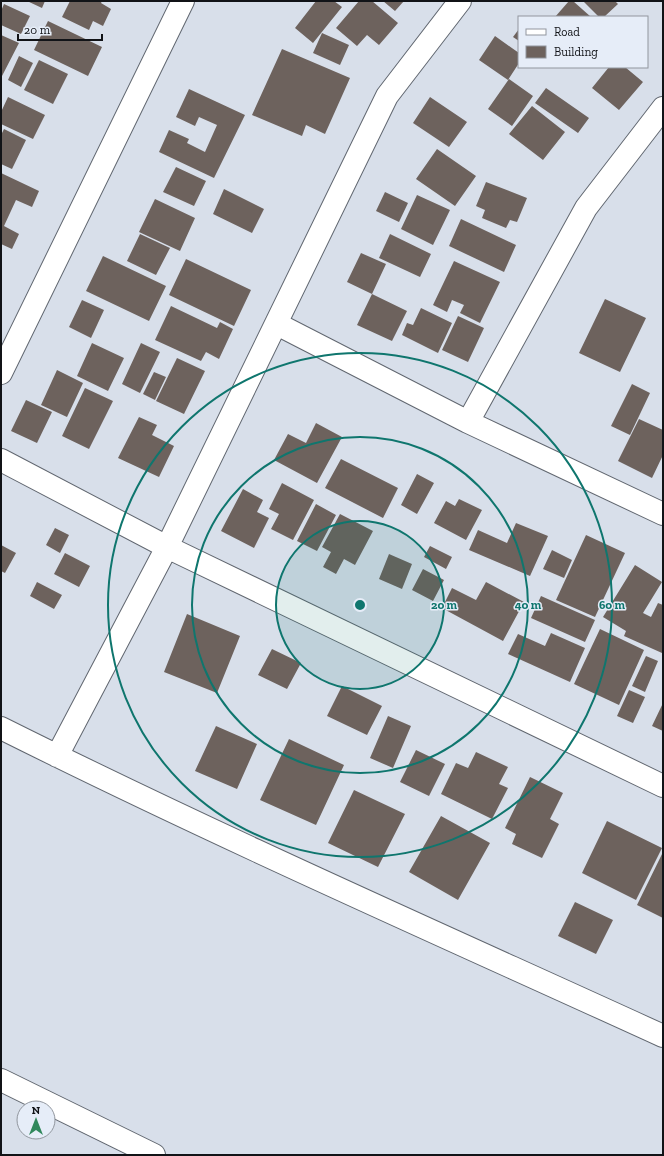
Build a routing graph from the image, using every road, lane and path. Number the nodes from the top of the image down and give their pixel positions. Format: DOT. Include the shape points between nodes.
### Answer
graph roads {
  1 [pos="183,1"];
  2 [pos="460,1"];
  3 [pos="663,108"];
  4 [pos="277,324"];
  5 [pos="1,373"];
  6 [pos="468,422"];
  7 [pos="1,460"];
  8 [pos="663,514"];
  9 [pos="167,547"];
  10 [pos="1,728"];
  11 [pos="57,756"];
  12 [pos="663,786"];
  13 [pos="663,1036"];
  14 [pos="1,1080"];
  15 [pos="154,1155"];
  1 -- 5 [label="street"];
  2 -- 4 [label="street" via="387,96"];
  3 -- 6 [label="street" via="586,208"];
  4 -- 6 [label="street"];
  4 -- 9 [label="street"];
  6 -- 8 [label="street"];
  7 -- 9 [label="street"];
  9 -- 11 [label="street"];
  9 -- 12 [label="street"];
  10 -- 11 [label="street"];
  11 -- 13 [label="street"];
  14 -- 15 [label="street"];
}
